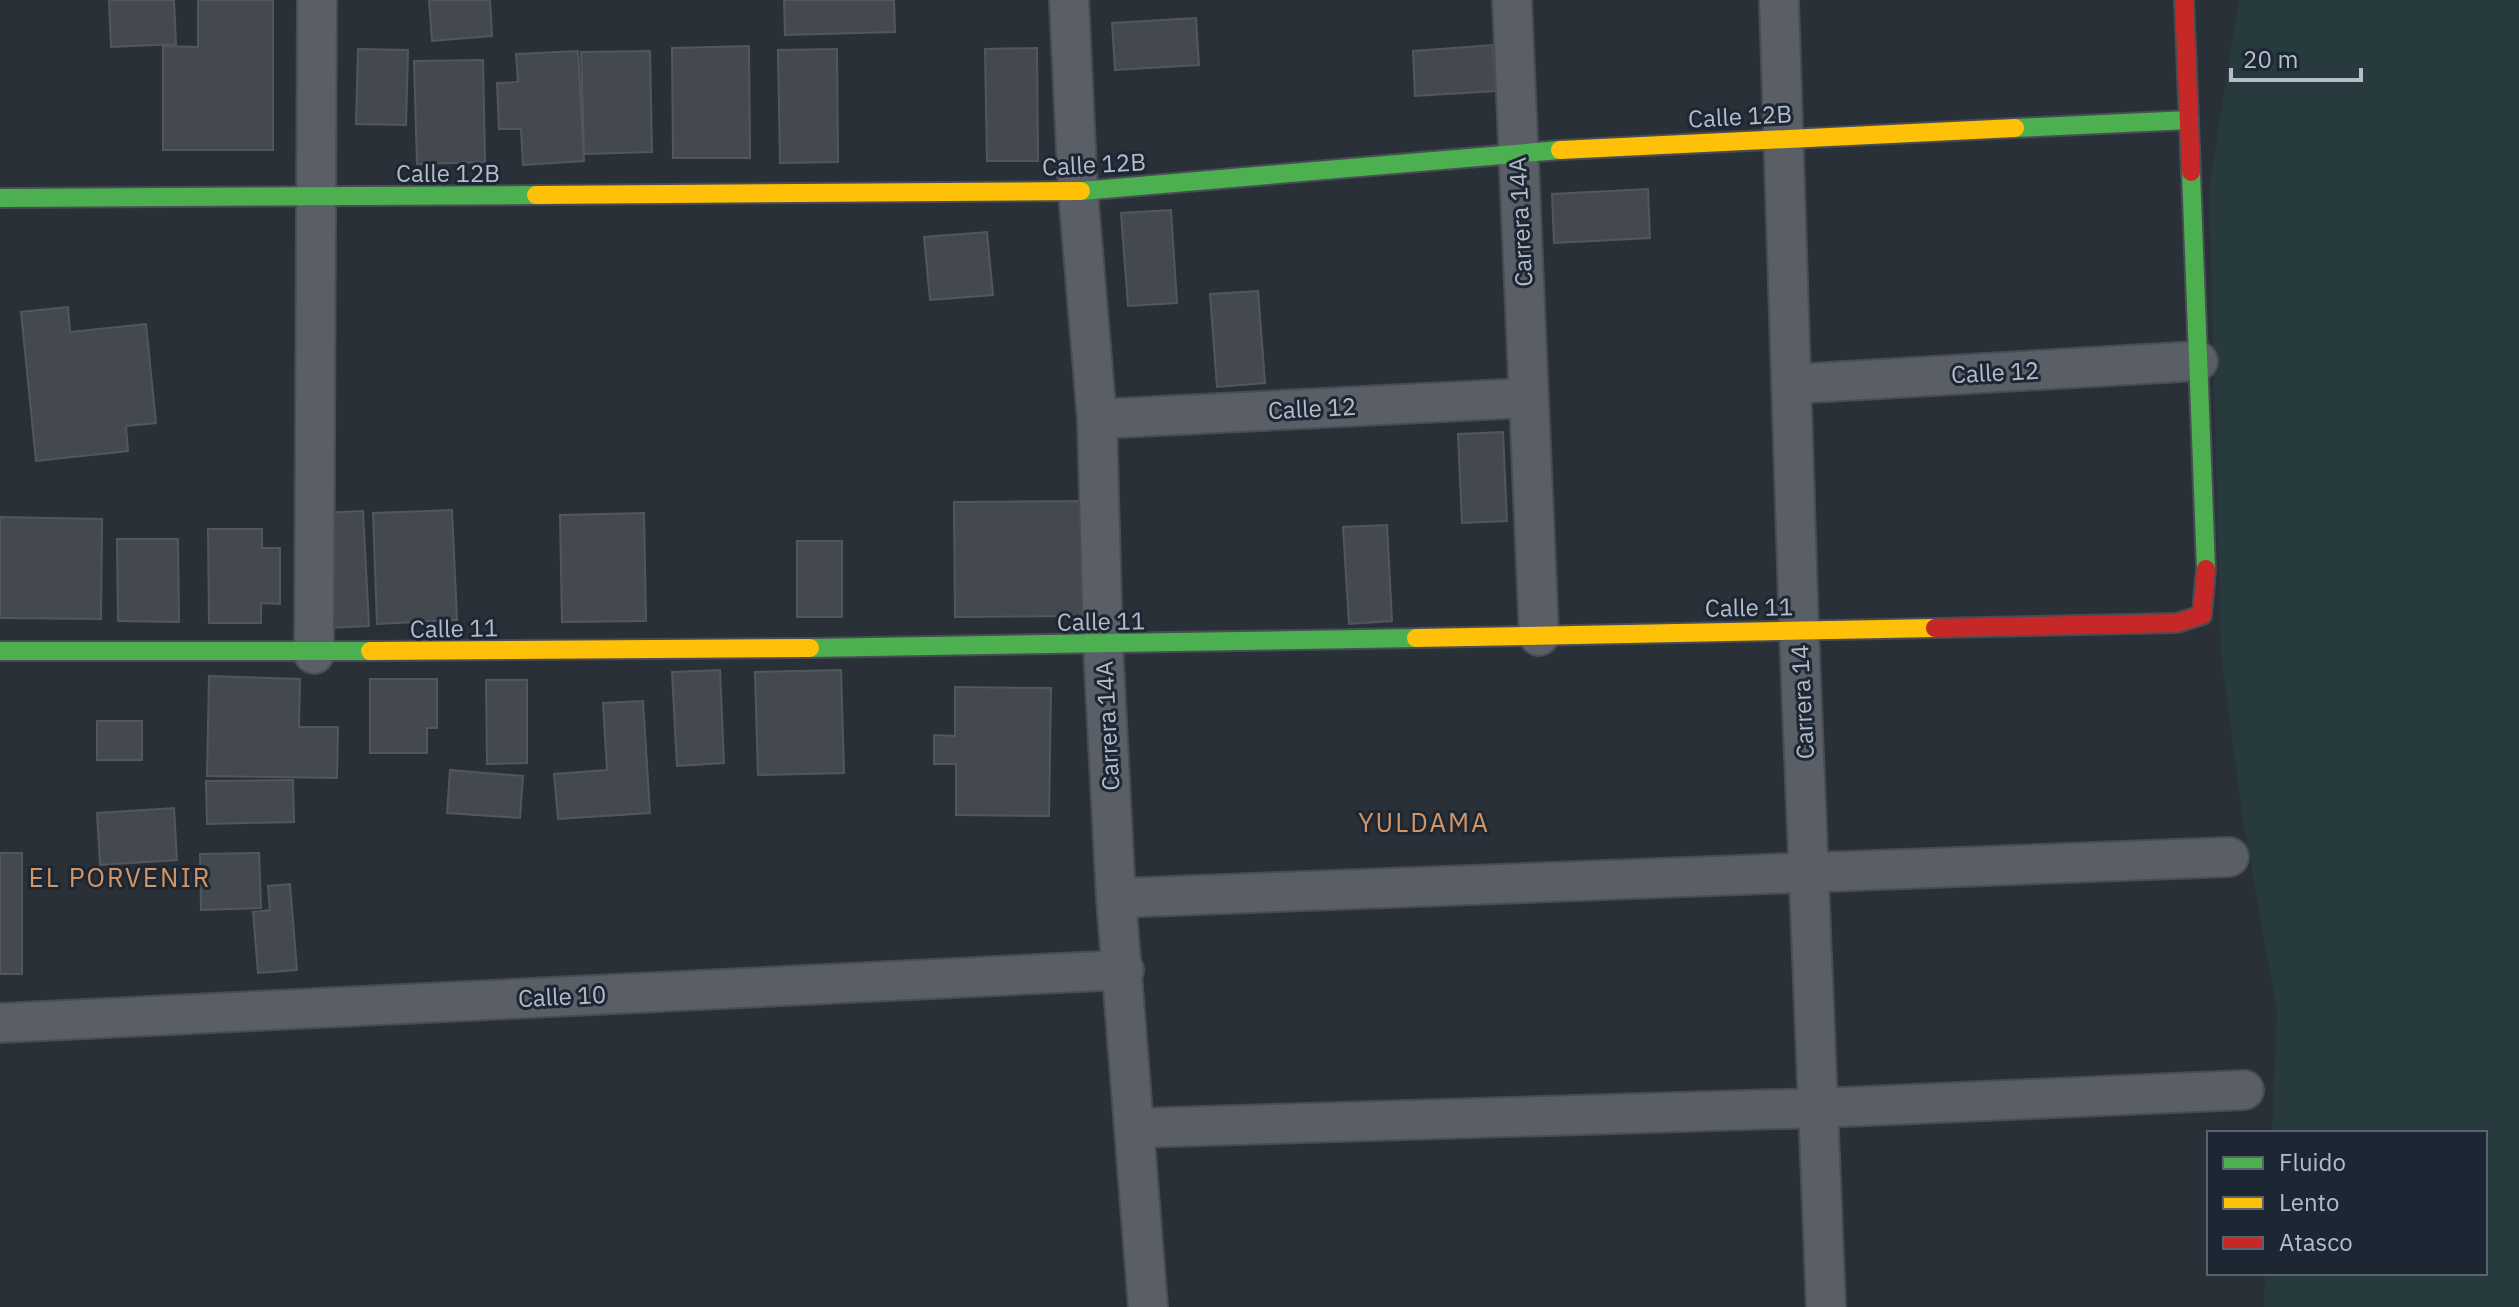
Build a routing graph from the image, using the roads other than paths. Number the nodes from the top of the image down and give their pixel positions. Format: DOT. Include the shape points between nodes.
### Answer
graph roads {
  1 [pos="317,0"];
  2 [pos="1069,0"];
  3 [pos="1512,0"];
  4 [pos="1779,0"];
  5 [pos="2184,0"];
  6 [pos="2189,120"];
  7 [pos="1786,138"];
  8 [pos="1517,152"];
  9 [pos="1078,191"];
  10 [pos="0,198"];
  11 [pos="314,198"];
  12 [pos="2198,361"];
  13 [pos="1792,384"];
  14 [pos="1528,398"];
  15 [pos="1097,419"];
  16 [pos="1799,630"];
  17 [pos="1539,636"];
  18 [pos="1103,645"];
  19 [pos="0,651"];
  20 [pos="314,654"];
  21 [pos="2229,857"];
  22 [pos="1811,873"];
  23 [pos="1116,898"];
  24 [pos="1124,970"];
  25 [pos="0,1023"];
  26 [pos="2244,1090"];
  27 [pos="1818,1108"];
  28 [pos="1136,1128"];
  29 [pos="1148,1307"];
  30 [pos="1826,1307"];
  1 -- 11 [label="street"];
  2 -- 9 [label="street, Carrera 14A"];
  3 -- 8 [label="street, Carrera 14A"];
  4 -- 7 [label="street, Carrera 14"];
  5 -- 6 [label="street"];
  6 -- 7 [label="street, Calle 12B"];
  6 -- 12 [label="street"];
  7 -- 8 [label="street, Calle 12B"];
  7 -- 13 [label="street, Carrera 14"];
  8 -- 9 [label="street, Calle 12B"];
  8 -- 14 [label="street, Carrera 14A"];
  9 -- 11 [label="street, Calle 12B"];
  9 -- 15 [label="street, Carrera 14A"];
  10 -- 11 [label="street, Calle 12B"];
  11 -- 20 [label="street"];
  12 -- 13 [label="street, Calle 12"];
  12 -- 16 [label="street, Calle 11" via="2207,590 2202,615 2177,623"];
  13 -- 16 [label="street, Carrera 14"];
  14 -- 15 [label="street, Calle 12"];
  14 -- 17 [label="street, Carrera 14A"];
  15 -- 18 [label="street, Carrera 14A"];
  16 -- 17 [label="street, Calle 11"];
  16 -- 22 [label="street, Carrera 14"];
  17 -- 18 [label="street, Calle 11"];
  18 -- 20 [label="street, Calle 11"];
  18 -- 23 [label="street, Carrera 14A"];
  19 -- 20 [label="street, Calle 11"];
  21 -- 22 [label="street"];
  22 -- 23 [label="street"];
  22 -- 27 [label="street, Carrera 14"];
  23 -- 24 [label="street, Carrera 14A"];
  24 -- 25 [label="street, Calle 10"];
  24 -- 28 [label="street, Carrera 14A"];
  26 -- 27 [label="street"];
  27 -- 28 [label="street"];
  27 -- 30 [label="street, Carrera 14"];
  28 -- 29 [label="street, Carrera 14A"];
}
